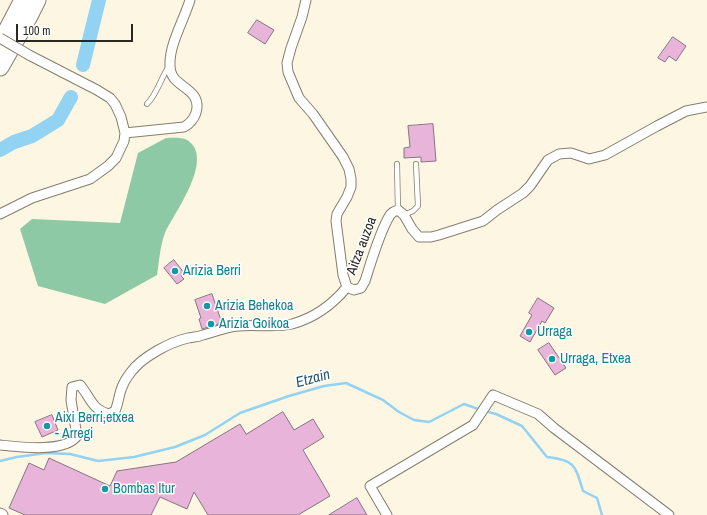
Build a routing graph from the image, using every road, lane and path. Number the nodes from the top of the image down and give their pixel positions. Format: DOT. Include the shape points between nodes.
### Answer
graph roads {
  1 [pos="23,0"];
  2 [pos="37,0"];
  3 [pos="190,0"];
  4 [pos="306,0"];
  5 [pos="0,38"];
  6 [pos="0,44"];
  7 [pos="170,64"];
  8 [pos="0,67"];
  9 [pos="147,104"];
  10 [pos="707,107"];
  11 [pos="125,134"];
  12 [pos="396,164"];
  13 [pos="416,164"];
  14 [pos="401,212"];
  15 [pos="0,214"];
  16 [pos="347,287"];
  17 [pos="0,445"];
  18 [pos="387,515"];
  19 [pos="669,515"];
  1 -- 6 [label="highway"];
  2 -- 8 [label="highway"];
  3 -- 7 [label="street" via="172,50"];
  4 -- 16 [label="street, Aitza auzoa" via="287,63 288,72 299,98 313,114 349,169 351,187 336,221"];
  5 -- 11 [label="street, bridge" via="110,98 121,116"];
  7 -- 9 [label="lane"];
  7 -- 11 [label="street" via="171,73 176,81 196,99 195,117 184,127"];
  10 -- 14 [label="street" via="686,111 605,155 589,159 571,153 559,154 548,160 523,193 483,221 431,237 419,237"];
  11 -- 15 [label="street" via="116,158 90,179 32,198"];
  12 -- 14 [label="lane"];
  13 -- 14 [label="lane" via="418,206 413,211"];
  14 -- 16 [label="street, Aitza auzoa" via="390,213 361,288 354,290"];
  16 -- 17 [label="street" via="323,309 292,324 230,327 187,338 158,350 132,370 123,385 115,411 109,414 100,412 92,405 80,385 72,386 71,400 77,436 74,441 46,448"];
  18 -- 19 [label="street" via="370,486 473,425 494,395 538,414"];
}
